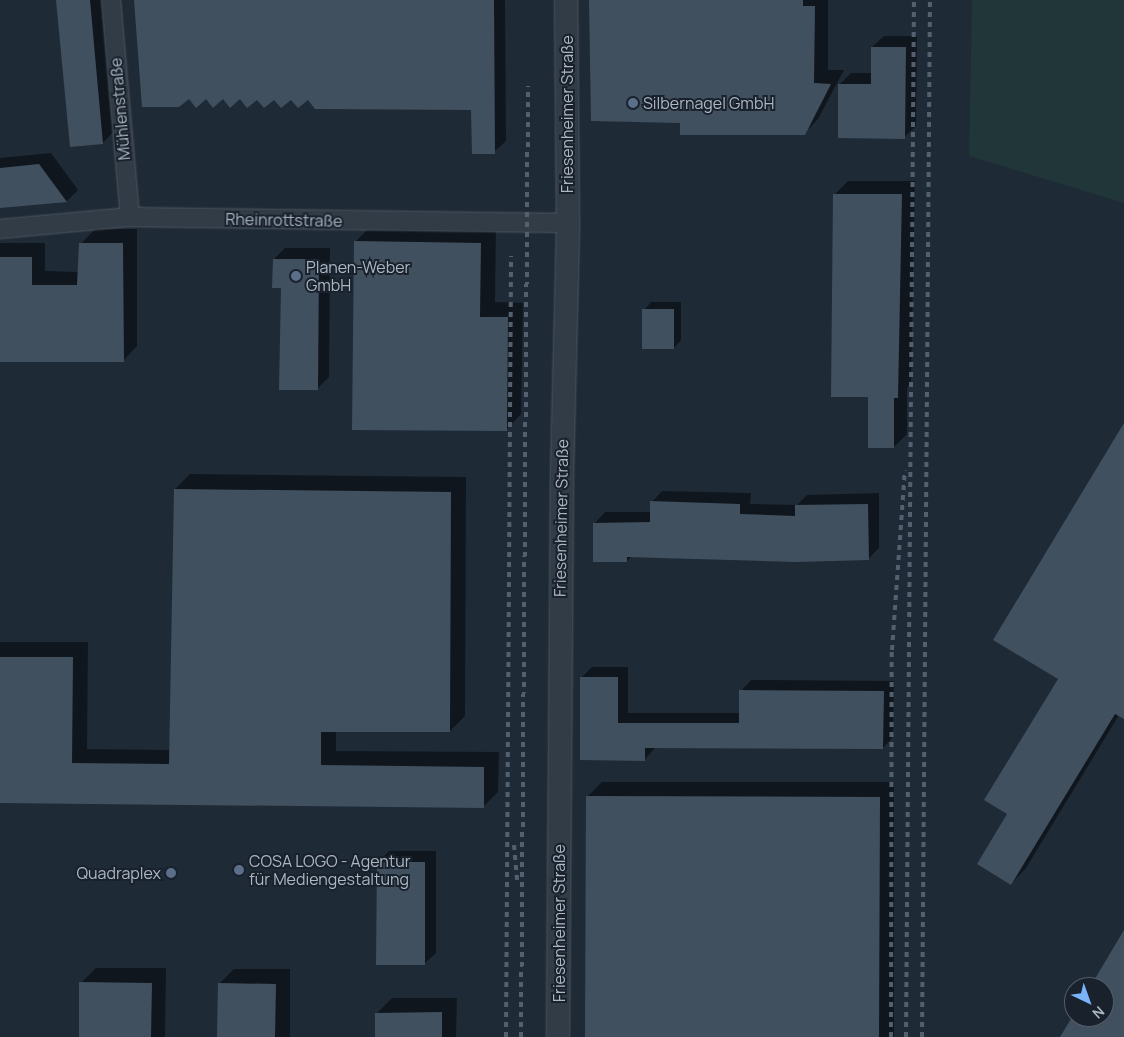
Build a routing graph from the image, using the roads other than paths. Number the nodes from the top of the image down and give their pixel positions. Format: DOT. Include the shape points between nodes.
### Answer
graph roads {
  1 [pos="110,0"];
  2 [pos="566,0"];
  3 [pos="130,217"];
  4 [pos="568,223"];
  5 [pos="0,229"];
  6 [pos="558,1037"];
  1 -- 3 [label="street, Mühlenstraße"];
  2 -- 4 [label="street, Friesenheimer Straße"];
  3 -- 4 [label="street, Rheinrottstraße"];
  3 -- 5 [label="street, Rheinrottstraße"];
  4 -- 6 [label="street, Friesenheimer Straße" via="562,494"];
}
